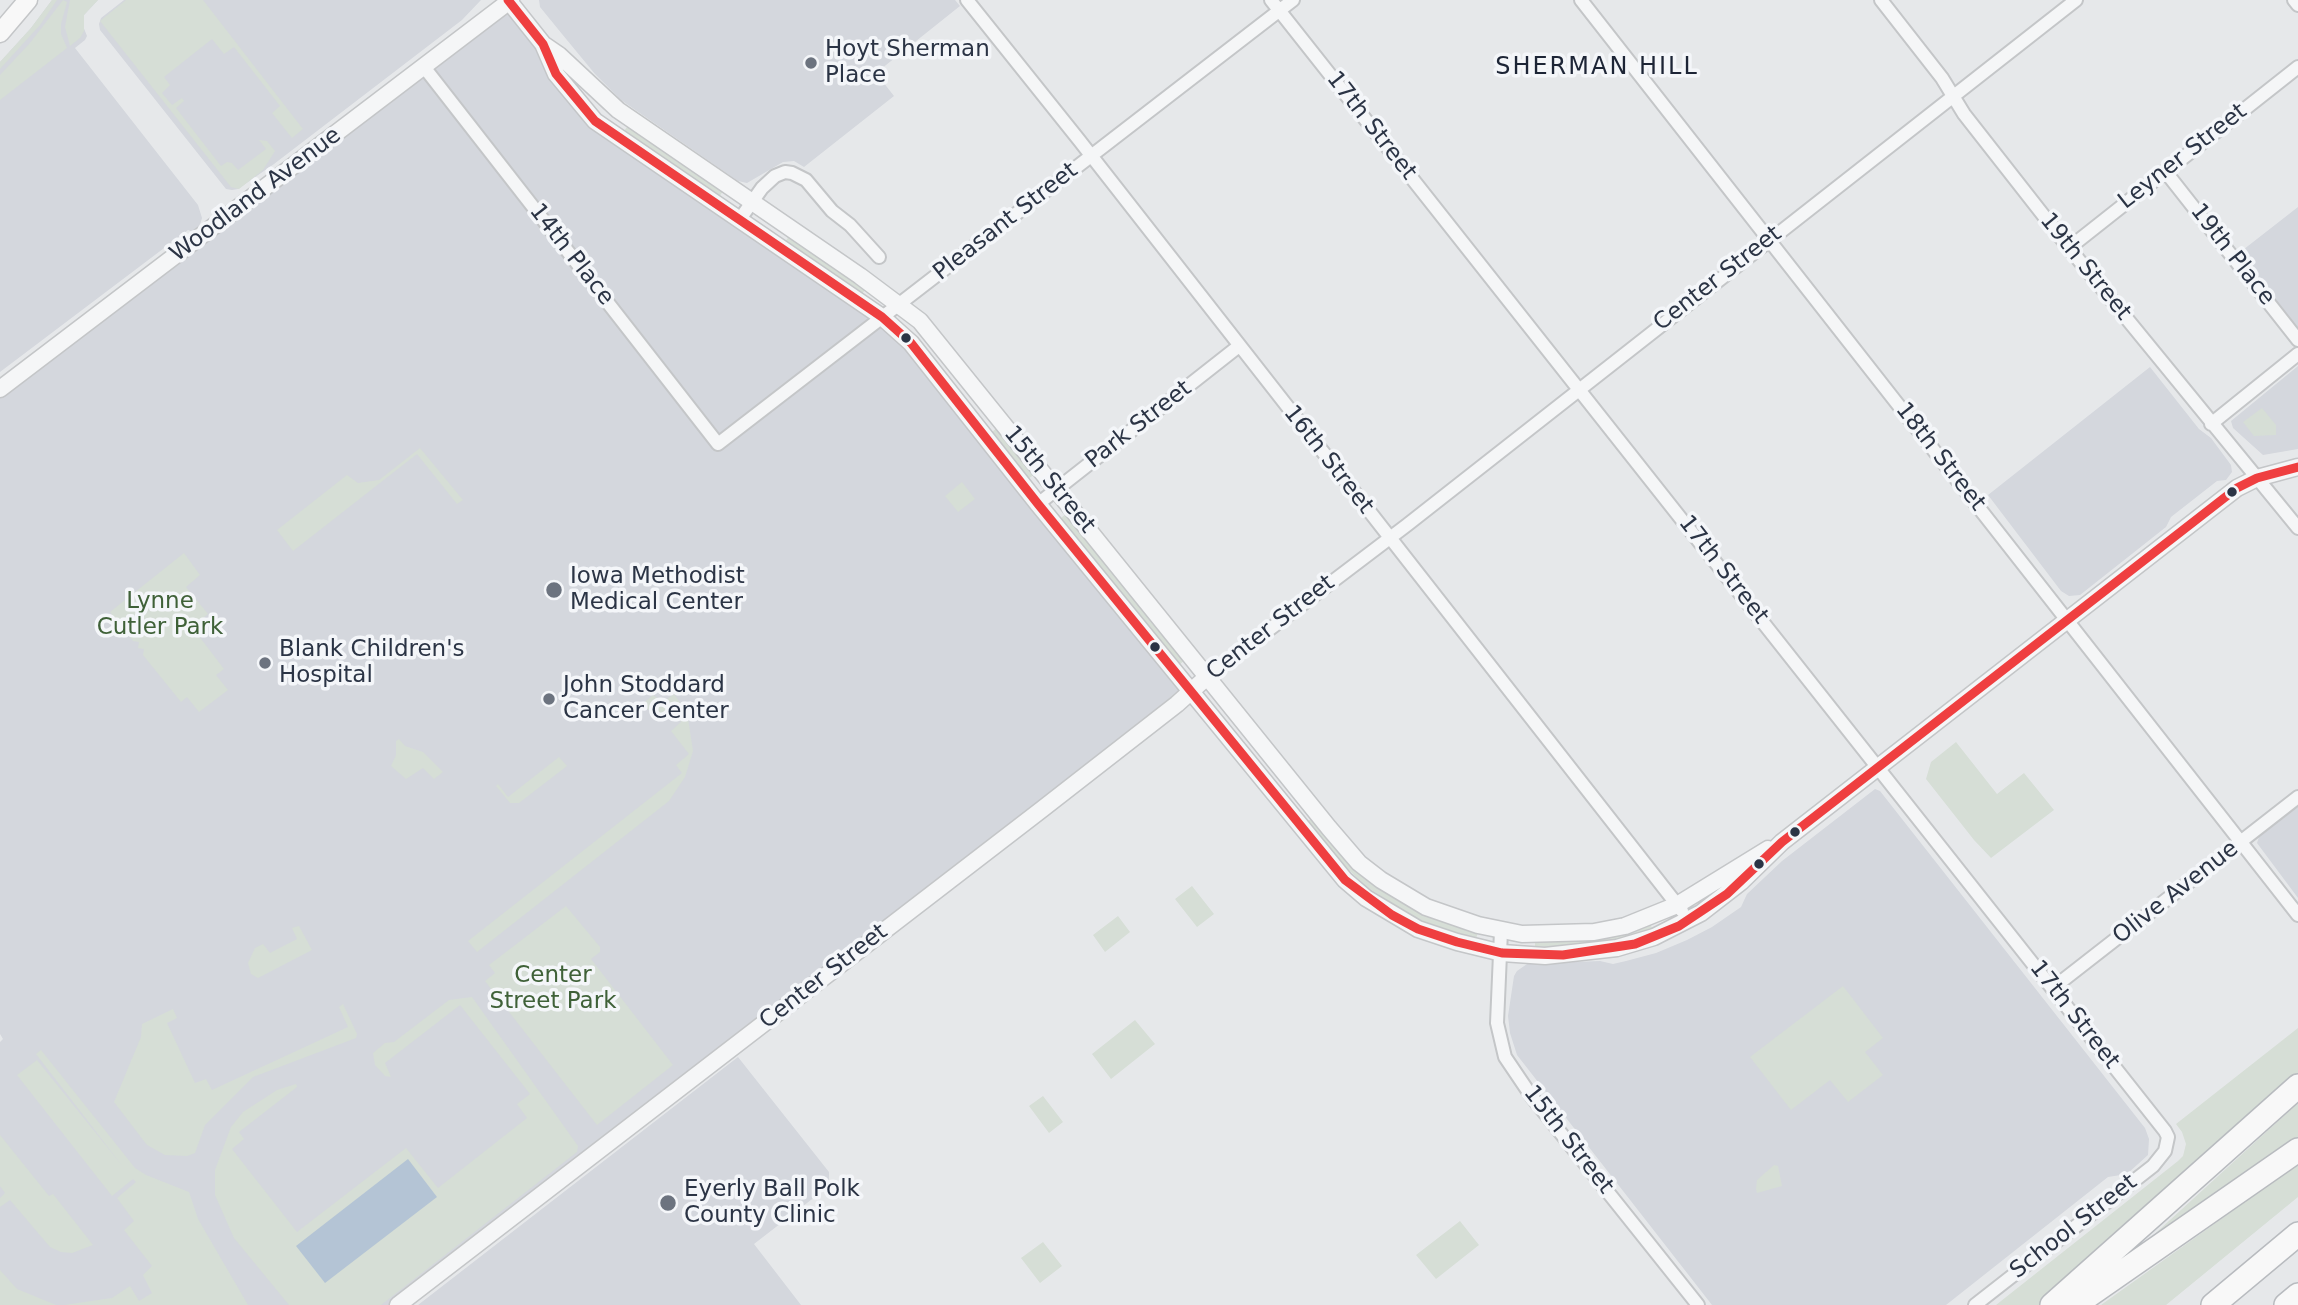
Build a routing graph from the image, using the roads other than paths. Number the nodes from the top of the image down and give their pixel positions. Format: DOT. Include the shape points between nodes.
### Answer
graph roads {
  1 [pos="28,0"];
  2 [pos="967,0"];
  3 [pos="1293,0"];
  4 [pos="1581,0"];
  5 [pos="1881,0"];
  6 [pos="2076,0"];
  7 [pos="2294,0"];
  8 [pos="509,1"];
  9 [pos="1275,5"];
  10 [pos="2298,5"];
  11 [pos="0,33"];
  12 [pos="543,44"];
  13 [pos="424,67"];
  14 [pos="2298,67"];
  15 [pos="1952,96"];
  16 [pos="1090,157"];
  17 [pos="2165,171"];
  18 [pos="752,202"];
  19 [pos="740,219"];
  20 [pos="1769,239"];
  21 [pos="2069,248"];
  22 [pos="879,257"];
  23 [pos="900,304"];
  24 [pos="882,317"];
  25 [pos="2298,340"];
  26 [pos="1239,346"];
  27 [pos="2298,354"];
  28 [pos="0,389"];
  29 [pos="1579,389"];
  30 [pos="2211,424"];
  31 [pos="718,444"];
  32 [pos="2298,467"];
  33 [pos="2258,478"];
  34 [pos="1057,489"];
  35 [pos="1038,504"];
  36 [pos="2298,528"];
  37 [pos="1389,537"];
  38 [pos="2069,621"];
  39 [pos="1208,676"];
  40 [pos="1191,691"];
  41 [pos="1879,768"];
  42 [pos="2298,797"];
  43 [pos="1782,842"];
  44 [pos="2241,842"];
  45 [pos="1678,905"];
  46 [pos="2298,915"];
  47 [pos="1689,920"];
  48 [pos="1502,931"];
  49 [pos="1502,953"];
  50 [pos="2053,988"];
  51 [pos="2298,1086"];
  52 [pos="2168,1144"];
  53 [pos="2298,1150"];
  54 [pos="2298,1234"];
  55 [pos="2298,1295"];
  56 [pos="401,1303"];
  57 [pos="1698,1305"];
  58 [pos="1975,1305"];
  59 [pos="2052,1305"];
  60 [pos="2075,1305"];
  61 [pos="2213,1305"];
  62 [pos="2286,1305"];
  1 -- 11 [label="main road"];
  2 -- 16 [label="street, 16th Street"];
  3 -- 9 [label="street, Pleasant Street"];
  4 -- 20 [label="street, 18th Street"];
  5 -- 15 [label="street, 19th Street"];
  6 -- 15 [label="street, Center Street"];
  7 -- 10 [label="street"];
  8 -- 12 [label="street, 15th Street"];
  8 -- 13 [label="street, Woodland Avenue"];
  9 -- 16 [label="street, Pleasant Street"];
  9 -- 29 [label="street, 17th Street"];
  12 -- 18 [label="street, 15th Street" via="618,110"];
  12 -- 19 [label="street, 15th Street" via="556,74 595,121"];
  13 -- 28 [label="street, Woodland Avenue"];
  13 -- 31 [label="street, 14th Place"];
  14 -- 17 [label="street, Leyner Street"];
  15 -- 20 [label="street, Center Street"];
  15 -- 21 [label="street, 19th Street"];
  16 -- 23 [label="street, Pleasant Street"];
  16 -- 26 [label="street, 16th Street"];
  17 -- 21 [label="street, Leyner Street"];
  17 -- 25 [label="street, 19th Place"];
  18 -- 19 [label="street"];
  18 -- 22 [label="street" via="775,176 785,172 800,176"];
  18 -- 23 [label="street, 15th Street"];
  19 -- 24 [label="street, 15th Street"];
  20 -- 29 [label="street, Center Street"];
  20 -- 38 [label="street, 18th Street"];
  21 -- 30 [label="street, 19th Street"];
  23 -- 24 [label="street, Pleasant Street"];
  23 -- 34 [label="street, 15th Street" via="940,344"];
  24 -- 31 [label="street, Pleasant Street"];
  24 -- 35 [label="street, 15th Street" via="911,342"];
  26 -- 34 [label="street, Park Street"];
  26 -- 37 [label="street, 16th Street"];
  27 -- 30 [label="street"];
  29 -- 37 [label="street, Center Street"];
  29 -- 41 [label="street, 17th Street"];
  30 -- 33 [label="street, 19th Street"];
  32 -- 33 [label="street"];
  33 -- 36 [label="street, 19th Street"];
  33 -- 38 [label="street" via="2237,488"];
  34 -- 35 [label="street, Park Street"];
  34 -- 39 [label="street, 15th Street"];
  35 -- 40 [label="street, 15th Street"];
  37 -- 39 [label="street, Center Street"];
  37 -- 45 [label="street, 16th Street"];
  38 -- 41 [label="street"];
  38 -- 44 [label="street, 18th Street"];
  39 -- 40 [label="street, Center Street"];
  39 -- 48 [label="street, 15th Street" via="1359,863 1426,907"];
  40 -- 49 [label="street, 15th Street" via="1345,880 1418,929"];
  40 -- 56 [label="street, Center Street"];
  41 -- 43 [label="street"];
  41 -- 50 [label="street, 17th Street"];
  42 -- 44 [label="street, Olive Avenue"];
  43 -- 45 [label="street"];
  43 -- 47 [label="street" via="1741,882"];
  44 -- 46 [label="street, 18th Street"];
  44 -- 50 [label="street, Olive Avenue"];
  45 -- 47 [label="street, 16th Street"];
  45 -- 48 [label="street" via="1625,926 1594,932 1545,935"];
  47 -- 49 [label="street" via="1617,948 1545,956"];
  48 -- 49 [label="street, 15th Street"];
  49 -- 57 [label="street, 15th Street" via="1496,1023 1512,1070"];
  50 -- 52 [label="street, 17th Street" via="2165,1131"];
  51 -- 59 [label="highway"];
  52 -- 58 [label="street, School Street" via="2153,1166"];
  53 -- 60 [label="highway"];
  54 -- 61 [label="highway"];
  55 -- 62 [label="highway"];
}
